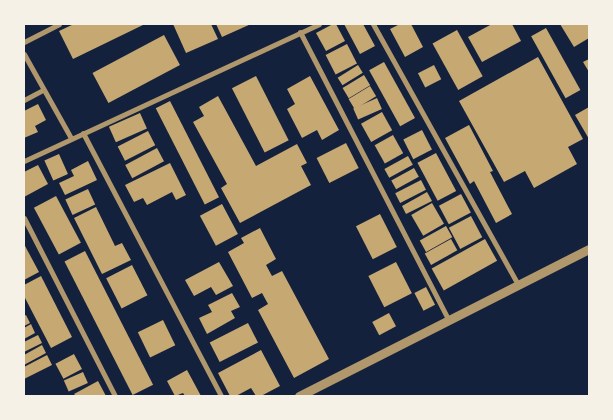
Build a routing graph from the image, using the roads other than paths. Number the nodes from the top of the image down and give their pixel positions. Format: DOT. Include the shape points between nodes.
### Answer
graph roads {
  1 [pos="59,24"];
  2 [pos="319,24"];
  3 [pos="373,24"];
  4 [pos="300,32"];
  5 [pos="24,42"];
  6 [pos="24,54"];
  7 [pos="44,90"];
  8 [pos="24,100"];
  9 [pos="83,133"];
  10 [pos="70,138"];
  11 [pos="24,161"];
  12 [pos="24,218"];
  13 [pos="589,249"];
  14 [pos="518,286"];
  15 [pos="450,321"];
  16 [pos="115,396"];
  17 [pos="221,396"];
  18 [pos="299,396"];
  1 -- 5 [label="street"];
  2 -- 4 [label="street"];
  3 -- 14 [label="street"];
  4 -- 9 [label="street"];
  4 -- 15 [label="street"];
  6 -- 7 [label="street"];
  7 -- 8 [label="street"];
  7 -- 10 [label="street"];
  9 -- 10 [label="street"];
  9 -- 17 [label="street"];
  10 -- 11 [label="street"];
  12 -- 16 [label="street"];
  13 -- 14 [label="street"];
  14 -- 15 [label="street"];
  15 -- 18 [label="street"];
}
